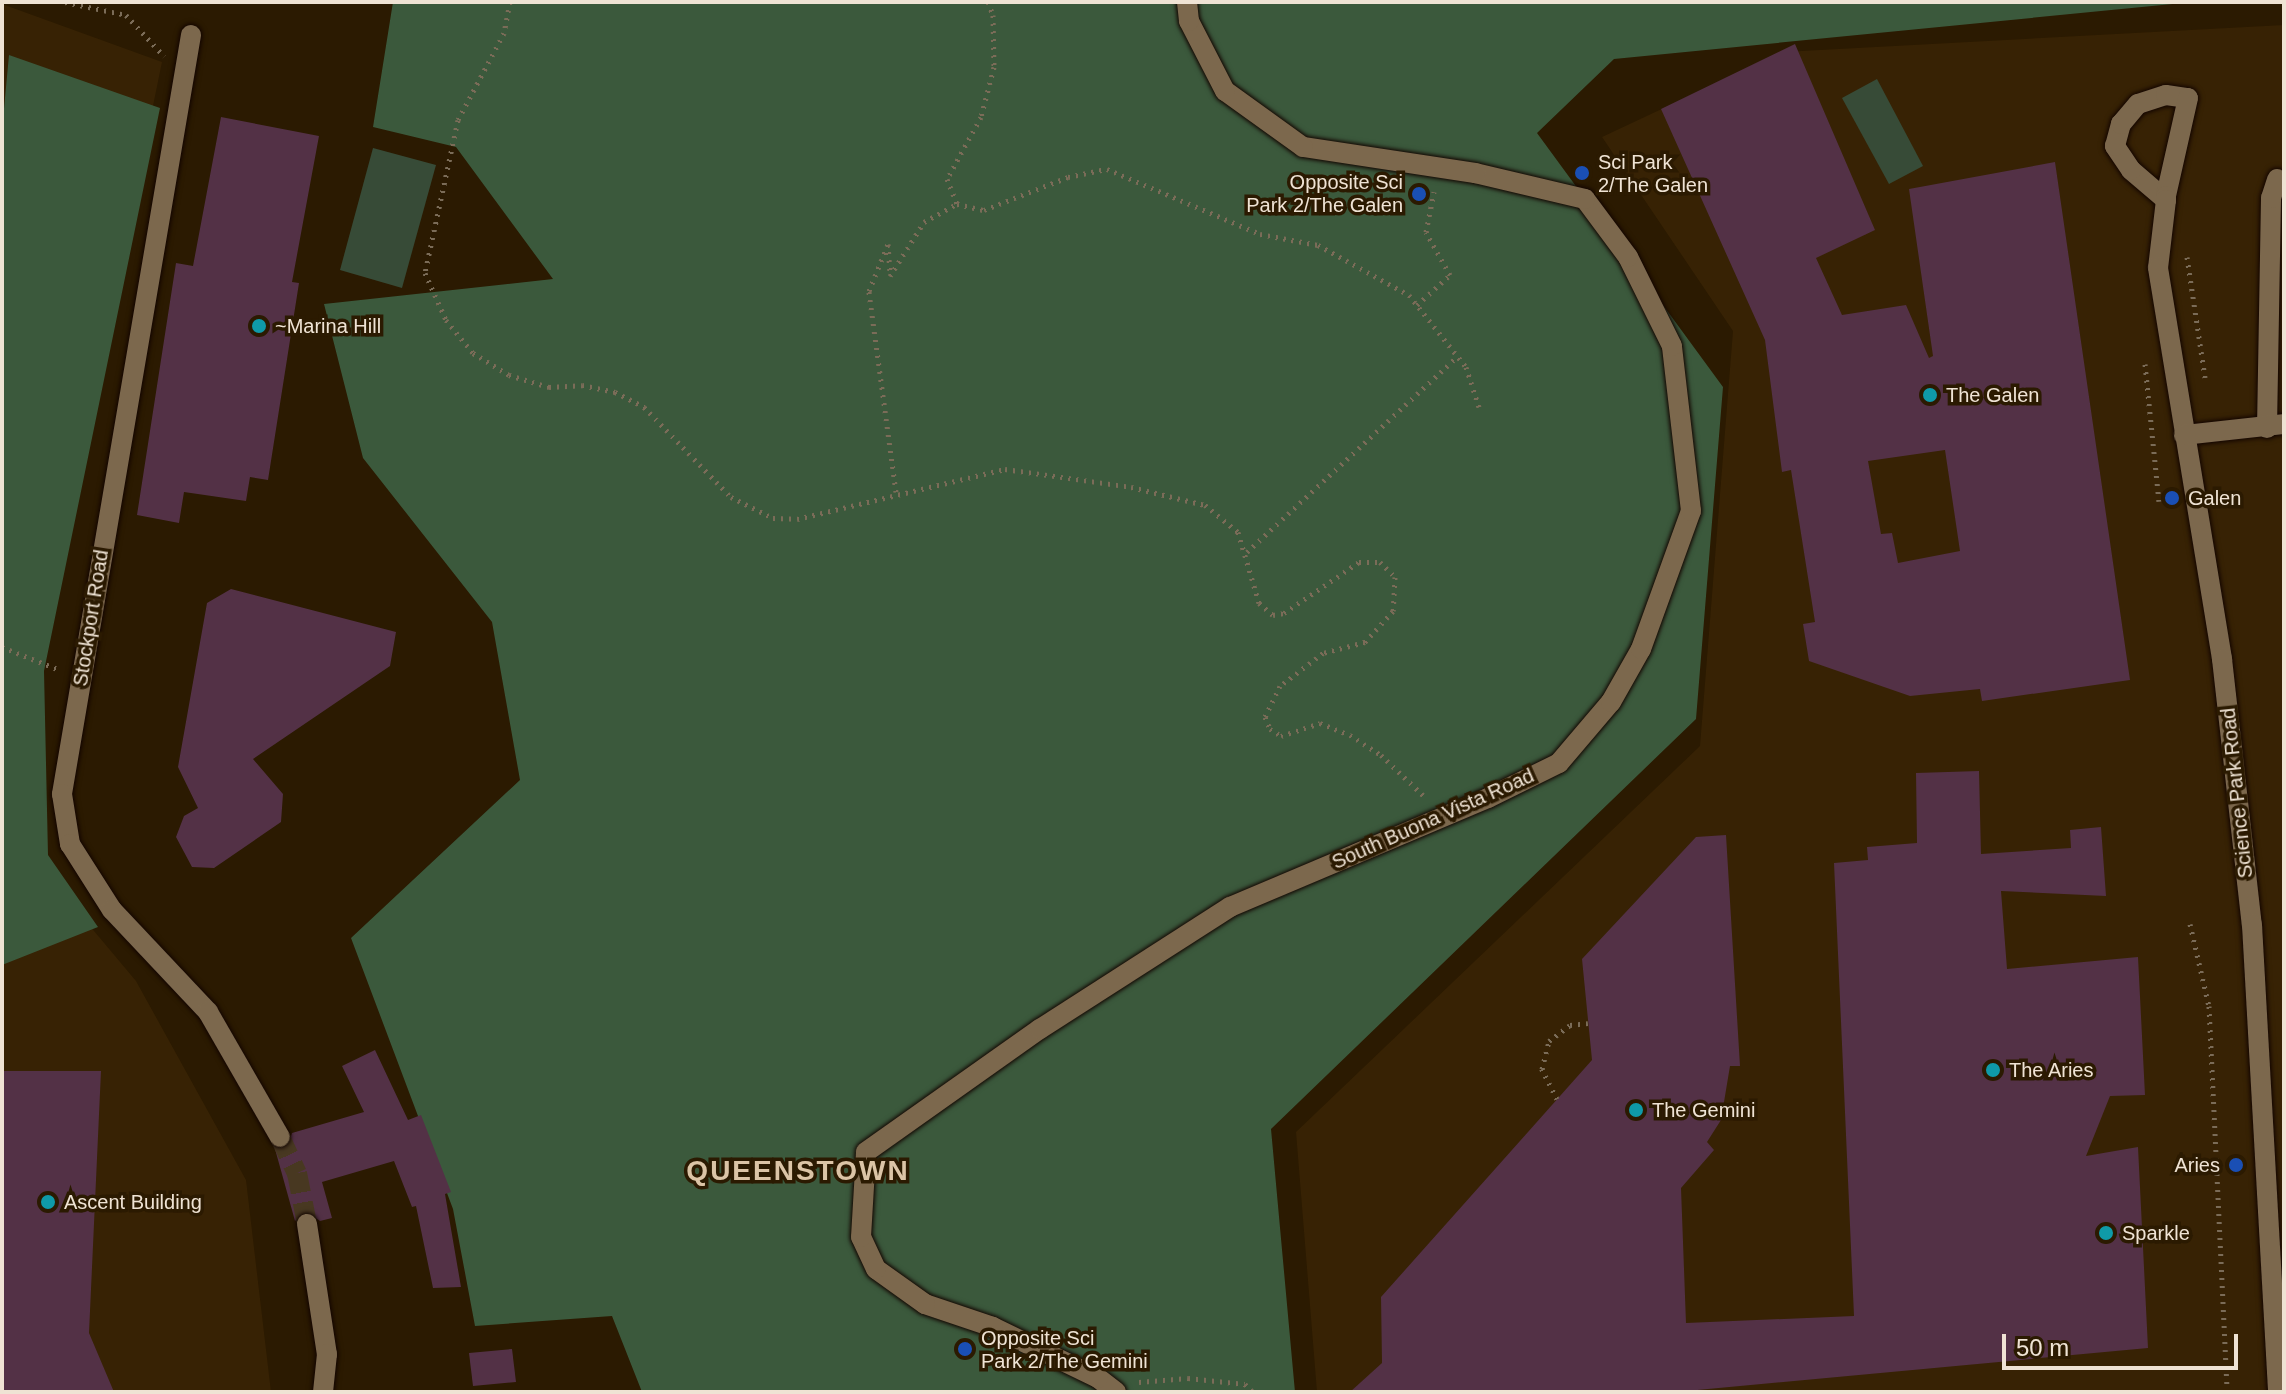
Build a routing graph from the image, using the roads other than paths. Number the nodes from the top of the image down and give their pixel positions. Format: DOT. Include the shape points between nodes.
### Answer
graph roads {
  1 [pos="1187,2"];
  2 [pos="191,35"];
  3 [pos="2277,179"];
  4 [pos="2166,200"];
  5 [pos="2275,300"];
  6 [pos="2275,426"];
  7 [pos="2184,435"];
  8 [pos="280,1137"];
  9 [pos="307,1224"];
  10 [pos="1121,1387"];
  11 [pos="323,1392"];
  12 [pos="2281,1392"];
  1 -- 10 [label="street, South Buona Vista Road" via="1189,21 1225,91 1303,147 1475,173 1585,199 1628,257 1672,346 1691,511 1641,649 1611,702 1559,763 1230,907 1040,1029 866,1152 861,1237 876,1269 925,1304 993,1327"];
  2 -- 8 [label="street, Stockport Road" via="62,794 70,844 112,910 208,1012"];
  3 -- 5 [label="street" via="2271,198"];
  4 -- 4 [label="street, Science Park Road" via="2188,98 2166,95 2138,104 2121,124 2115,146 2131,170"];
  4 -- 7 [label="street, Science Park Road" via="2158,268"];
  5 -- 6 [label="street"];
  6 -- 7 [label="street"];
  7 -- 12 [label="street, Science Park Road" via="2226,691 2252,925"];
  9 -- 11 [label="street" via="327,1354"];
}
